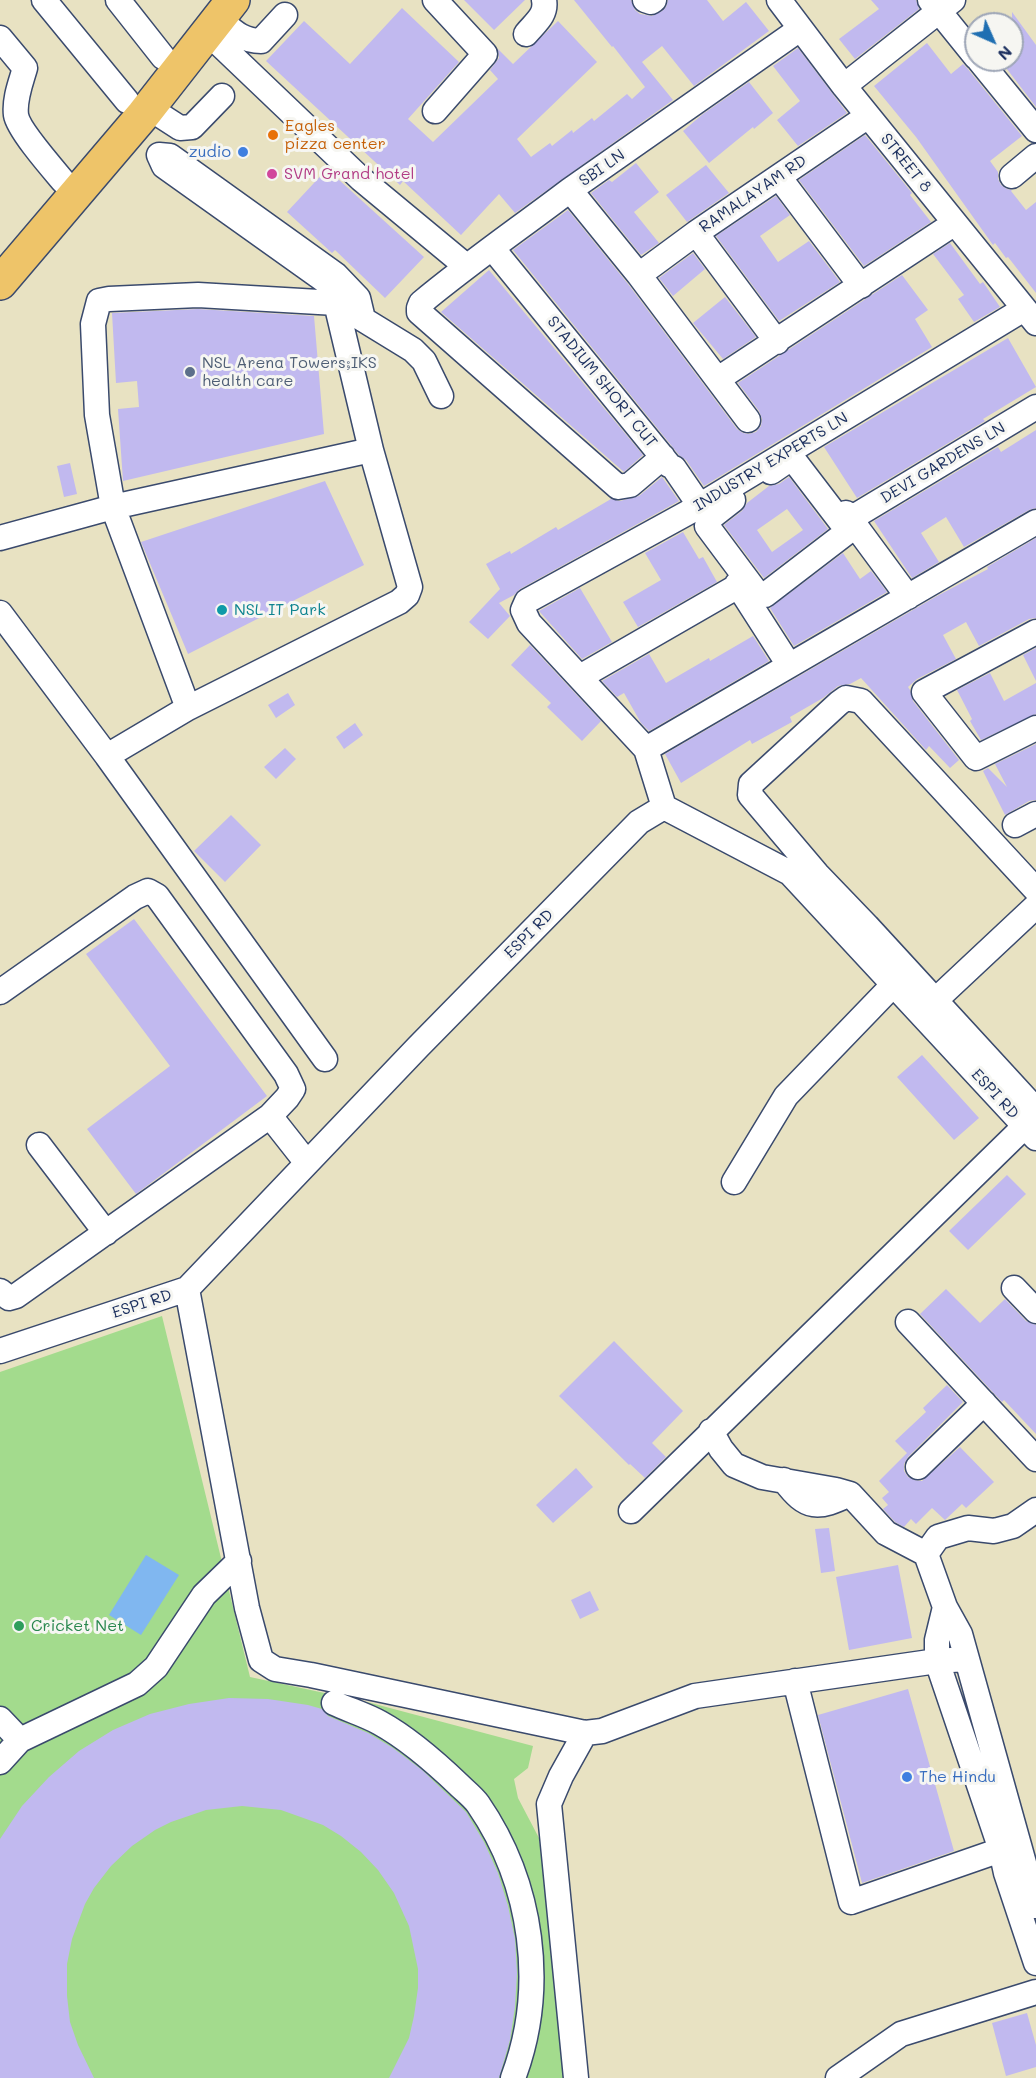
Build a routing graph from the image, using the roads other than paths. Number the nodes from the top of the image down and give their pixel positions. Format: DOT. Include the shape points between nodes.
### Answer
graph roads {
  1 [pos="44,0"];
  2 [pos="118,0"];
  3 [pos="435,0"];
  4 [pos="544,0"];
  5 [pos="645,0"];
  6 [pos="654,0"];
  7 [pos="779,0"];
  8 [pos="940,4"];
  9 [pos="218,13"];
  10 [pos="285,15"];
  11 [pos="800,29"];
  12 [pos="526,34"];
  13 [pos="0,38"];
  14 [pos="964,39"];
  15 [pos="164,57"];
  16 [pos="988,72"];
  17 [pos="844,86"];
  18 [pos="222,96"];
  19 [pos="435,111"];
  20 [pos="135,114"];
  21 [pos="868,116"];
  22 [pos="1036,130"];
  23 [pos="1036,156"];
  24 [pos="1012,176"];
  25 [pos="779,177"];
  26 [pos="63,182"];
  27 [pos="570,190"];
  28 [pos="955,223"];
  29 [pos="38,226"];
  30 [pos="696,233"];
  31 [pos="493,249"];
  32 [pos="0,256"];
  33 [pos="466,266"];
  34 [pos="639,275"];
  35 [pos="0,283"];
  36 [pos="861,286"];
  37 [pos="348,310"];
  38 [pos="1030,316"];
  39 [pos="777,342"];
  40 [pos="718,379"];
  41 [pos="441,396"];
  42 [pos="1036,407"];
  43 [pos="748,420"];
  44 [pos="796,446"];
  45 [pos="371,450"];
  46 [pos="668,463"];
  47 [pos="113,507"];
  48 [pos="695,509"];
  49 [pos="1036,522"];
  50 [pos="851,525"];
  51 [pos="0,538"];
  52 [pos="749,595"];
  53 [pos="908,597"];
  54 [pos="0,614"];
  55 [pos="1036,632"];
  56 [pos="789,665"];
  57 [pos="580,677"];
  58 [pos="188,708"];
  59 [pos="1036,728"];
  60 [pos="646,749"];
  61 [pos="107,756"];
  62 [pos="664,807"];
  63 [pos="810,881"];
  64 [pos="1036,890"];
  65 [pos="1036,906"];
  66 [pos="860,932"];
  67 [pos="894,984"];
  68 [pos="0,992"];
  69 [pos="929,1008"];
  70 [pos="325,1059"];
  71 [pos="1018,1107"];
  72 [pos="270,1116"];
  73 [pos="39,1145"];
  74 [pos="307,1163"];
  75 [pos="734,1182"];
  76 [pos="106,1233"];
  77 [pos="1014,1288"];
  78 [pos="187,1289"];
  79 [pos="0,1291"];
  80 [pos="1036,1311"];
  81 [pos="908,1322"];
  82 [pos="0,1351"];
  83 [pos="984,1403"];
  84 [pos="711,1431"];
  85 [pos="1036,1459"];
  86 [pos="918,1467"];
  87 [pos="1036,1510"];
  88 [pos="630,1511"];
  89 [pos="926,1554"];
  90 [pos="239,1561"];
  91 [pos="945,1606"];
  92 [pos="966,1659"];
  93 [pos="937,1661"];
  94 [pos="795,1681"];
  95 [pos="334,1703"];
  96 [pos="0,1719"];
  97 [pos="585,1733"];
  98 [pos="20,1740"];
  99 [pos="1,1758"];
  100 [pos="1010,1847"];
  101 [pos="1036,1906"];
  102 [pos="1036,1963"];
  103 [pos="1036,1992"];
  104 [pos="513,2078"];
  105 [pos="576,2078"];
  106 [pos="838,2078"];
  1 -- 20 [label="street"];
  2 -- 15 [label="street"];
  3 -- 19 [label="street" via="486,54"];
  4 -- 12 [label="street" via="542,16"];
  5 -- 6 [label="street"];
  7 -- 11 [label="street, STREET 8"];
  8 -- 14 [label="street"];
  8 -- 17 [label="street"];
  9 -- 10 [label="street" via="241,38 251,41 261,41"];
  9 -- 15 [label="highway"];
  9 -- 20 [label="highway"];
  9 -- 33 [label="street" via="361,179"];
  11 -- 17 [label="street, STREET 8"];
  11 -- 27 [label="street, SBI LN"];
  13 -- 26 [label="street" via="25,68 16,117"];
  15 -- 20 [label="highway"];
  16 -- 22 [label="street"];
  17 -- 21 [label="street, STREET 8"];
  18 -- 20 [label="street" via="192,127 180,128"];
  20 -- 26 [label="highway"];
  20 -- 29 [label="highway"];
  20 -- 37 [label="street" via="164,159 338,290"];
  21 -- 25 [label="street, RAMALAYAM RD"];
  21 -- 28 [label="street, STREET 8"];
  23 -- 24 [label="street"];
  25 -- 30 [label="street, RAMALAYAM RD"];
  25 -- 36 [label="street"];
  26 -- 29 [label="highway"];
  27 -- 31 [label="street"];
  27 -- 34 [label="street, SBI LN"];
  28 -- 36 [label="street"];
  28 -- 38 [label="street, STREET 8"];
  29 -- 32 [label="highway"];
  29 -- 35 [label="highway"];
  30 -- 34 [label="street, RAMALAYAM RD"];
  30 -- 39 [label="street"];
  31 -- 33 [label="street"];
  31 -- 46 [label="street, STADIUM SHORT CUT"];
  33 -- 46 [label="street, STADIUM SHORT CUT" via="421,303 423,316 618,487"];
  34 -- 40 [label="street, SBI LN"];
  36 -- 39 [label="street"];
  37 -- 41 [label="street" via="413,350 424,361"];
  37 -- 45 [label="street"];
  37 -- 47 [label="street" via="198,295 99,301 93,324 97,415"];
  38 -- 44 [label="street, INDUSTRY EXPERTS LN"];
  39 -- 40 [label="street"];
  40 -- 43 [label="street, SBI LN"];
  42 -- 50 [label="street, DEVI GARDENS LN"];
  44 -- 48 [label="street, INDUSTRY EXPERTS LN"];
  44 -- 50 [label="street"];
  45 -- 47 [label="street"];
  45 -- 58 [label="street" via="410,587 407,595"];
  46 -- 48 [label="street"];
  47 -- 51 [label="street"];
  47 -- 58 [label="street"];
  48 -- 52 [label="street"];
  48 -- 57 [label="street, INDUSTRY EXPERTS LN" via="527,602 525,616"];
  49 -- 53 [label="street"];
  50 -- 52 [label="street, DEVI GARDENS LN" via="765,595"];
  50 -- 52 [label="street" via="796,463 787,460 707,523 757,593"];
  50 -- 53 [label="street"];
  52 -- 56 [label="street"];
  52 -- 57 [label="street, DEVI GARDENS LN"];
  53 -- 56 [label="street"];
  54 -- 61 [label="street"];
  55 -- 59 [label="street" via="924,692 976,759"];
  56 -- 60 [label="street"];
  57 -- 60 [label="street"];
  58 -- 61 [label="street"];
  60 -- 62 [label="street"];
  61 -- 70 [label="street"];
  62 -- 63 [label="street, ESPI RD"];
  62 -- 74 [label="street, ESPI RD" via="639,822"];
  63 -- 64 [label="street" via="749,789 751,783 846,698 861,701"];
  63 -- 66 [label="street, ESPI RD"];
  65 -- 69 [label="street"];
  66 -- 67 [label="street, ESPI RD"];
  66 -- 69 [label="street"];
  67 -- 69 [label="street, ESPI RD"];
  67 -- 75 [label="street" via="786,1095"];
  68 -- 72 [label="street" via="148,891 157,896 286,1074 292,1089"];
  69 -- 71 [label="street, ESPI RD"];
  71 -- 84 [label="street"];
  72 -- 74 [label="street"];
  72 -- 76 [label="street"];
  73 -- 76 [label="street"];
  74 -- 78 [label="street, ESPI RD"];
  76 -- 79 [label="street" via="16,1296 9,1298"];
  77 -- 80 [label="street"];
  78 -- 82 [label="street, ESPI RD"];
  78 -- 90 [label="street"];
  81 -- 83 [label="street"];
  83 -- 85 [label="street"];
  83 -- 86 [label="street"];
  84 -- 88 [label="street"];
  84 -- 89 [label="street" via="734,1465 762,1477 850,1494 886,1533"];
  87 -- 89 [label="street" via="1013,1526 994,1531 968,1528 938,1537"];
  89 -- 91 [label="street"];
  90 -- 97 [label="street" via="261,1660 275,1670"];
  90 -- 98 [label="street" via="204,1595 156,1667 137,1684"];
  91 -- 92 [label="street" via="960,1634"];
  91 -- 93 [label="street" via="937,1640"];
  92 -- 93 [label="street"];
  92 -- 100 [label="street"];
  93 -- 94 [label="street"];
  93 -- 100 [label="street"];
  94 -- 97 [label="street" via="695,1696 602,1731"];
  94 -- 100 [label="street" via="851,1902"];
  95 -- 104 [label="street" via="380,1722 433,1759 477,1803 501,1844 519,1886 531,1942 532,1994"];
  96 -- 98 [label="street"];
  97 -- 105 [label="street" via="549,1804"];
  98 -- 99 [label="street"];
  100 -- 101 [label="street"];
  100 -- 102 [label="street" via="1006,1873"];
  103 -- 106 [label="street" via="902,2034"];
}
